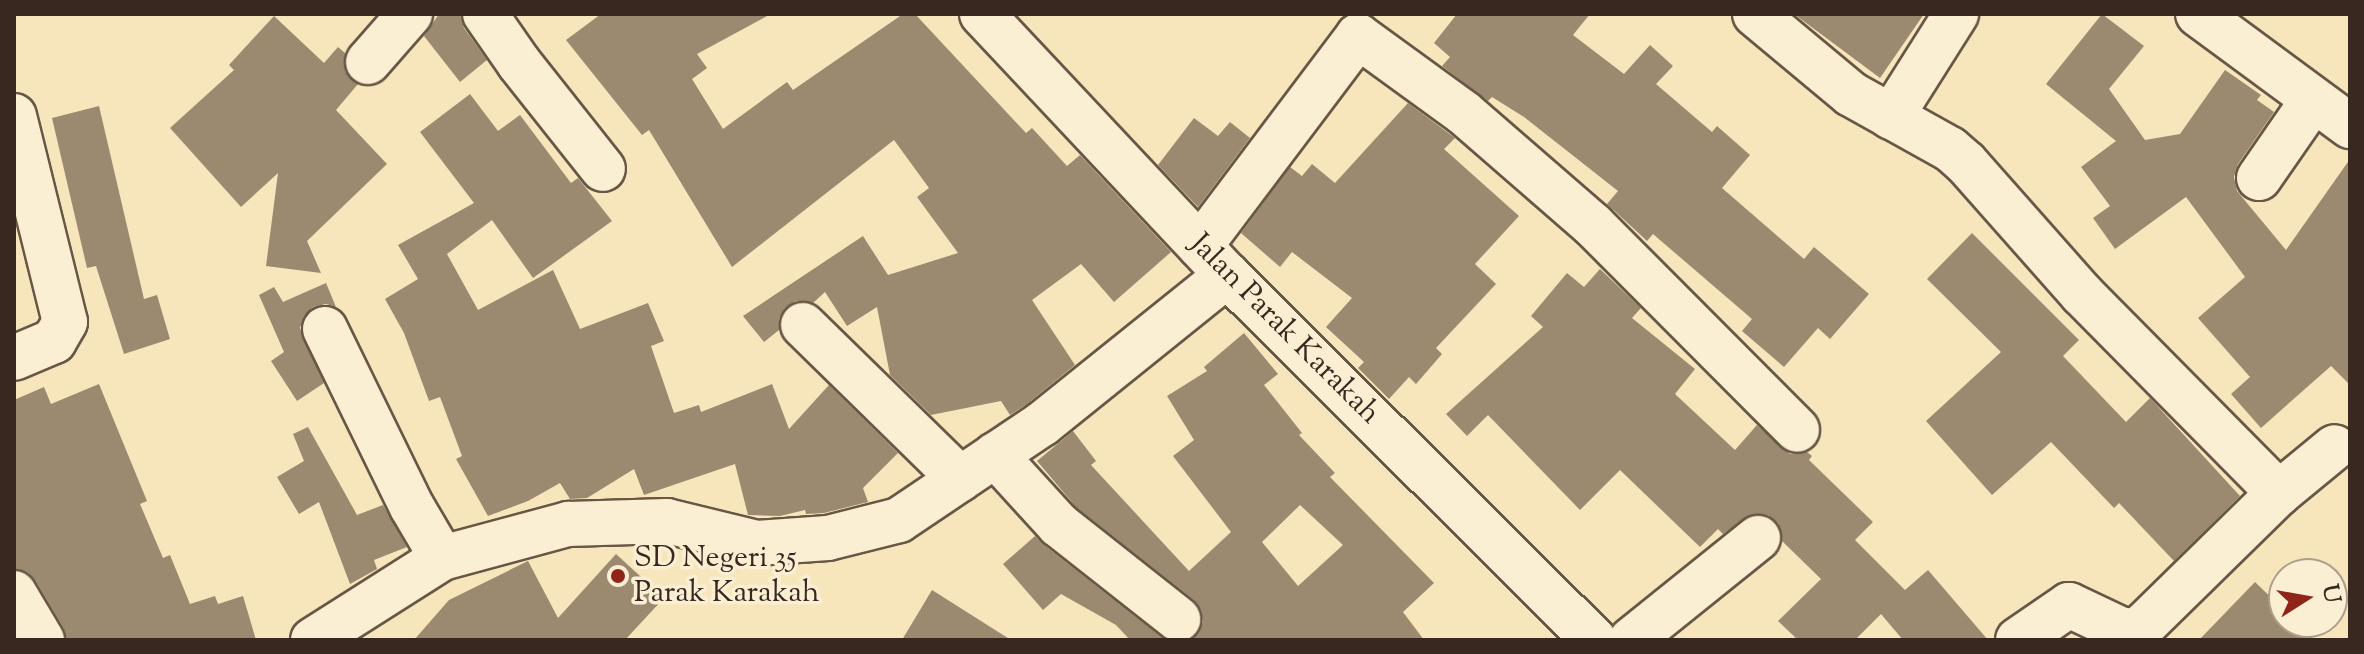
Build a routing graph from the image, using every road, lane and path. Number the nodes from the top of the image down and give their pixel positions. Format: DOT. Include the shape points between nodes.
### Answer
graph roads {
  1 [pos="410,14"];
  2 [pos="485,14"];
  3 [pos="982,14"];
  4 [pos="1755,14"];
  5 [pos="1956,14"];
  6 [pos="2198,14"];
  7 [pos="1366,25"];
  8 [pos="368,62"];
  9 [pos="2313,100"];
  10 [pos="14,116"];
  11 [pos="1891,117"];
  12 [pos="2350,126"];
  13 [pos="603,169"];
  14 [pos="2259,178"];
  15 [pos="1213,260"];
  16 [pos="803,325"];
  17 [pos="325,329"];
  18 [pos="14,358"];
  19 [pos="1797,430"];
  20 [pos="2335,447"];
  21 [pos="995,455"];
  22 [pos="960,479"];
  23 [pos="2279,493"];
  24 [pos="1758,538"];
  25 [pos="442,558"];
  26 [pos="14,593"];
  27 [pos="1178,619"];
  28 [pos="42,640"];
  29 [pos="313,640"];
  30 [pos="1594,640"];
  31 [pos="1631,640"];
  32 [pos="2018,640"];
  1 -- 8 [label="street"];
  2 -- 13 [label="street"];
  3 -- 15 [label="street, Jalan Parak Karakah"];
  4 -- 11 [label="street" via="1851,94"];
  5 -- 11 [label="street"];
  6 -- 9 [label="street"];
  7 -- 15 [label="street"];
  7 -- 19 [label="street" via="1593,225"];
  9 -- 12 [label="street"];
  9 -- 14 [label="street"];
  10 -- 18 [label="street" via="65,322 54,341"];
  11 -- 23 [label="street" via="1966,163 2082,294"];
  15 -- 21 [label="street" via="1042,424"];
  15 -- 30 [label="street, Jalan Parak Karakah"];
  16 -- 22 [label="street"];
  17 -- 25 [label="street"];
  20 -- 23 [label="street"];
  21 -- 22 [label="street"];
  21 -- 27 [label="street" via="1059,525"];
  22 -- 25 [label="street" via="899,520 828,538 757,543 667,521 568,524"];
  23 -- 32 [label="street" via="2143,626 2122,630 2069,605"];
  24 -- 31 [label="street"];
  25 -- 29 [label="street"];
  26 -- 28 [label="street"];
}
